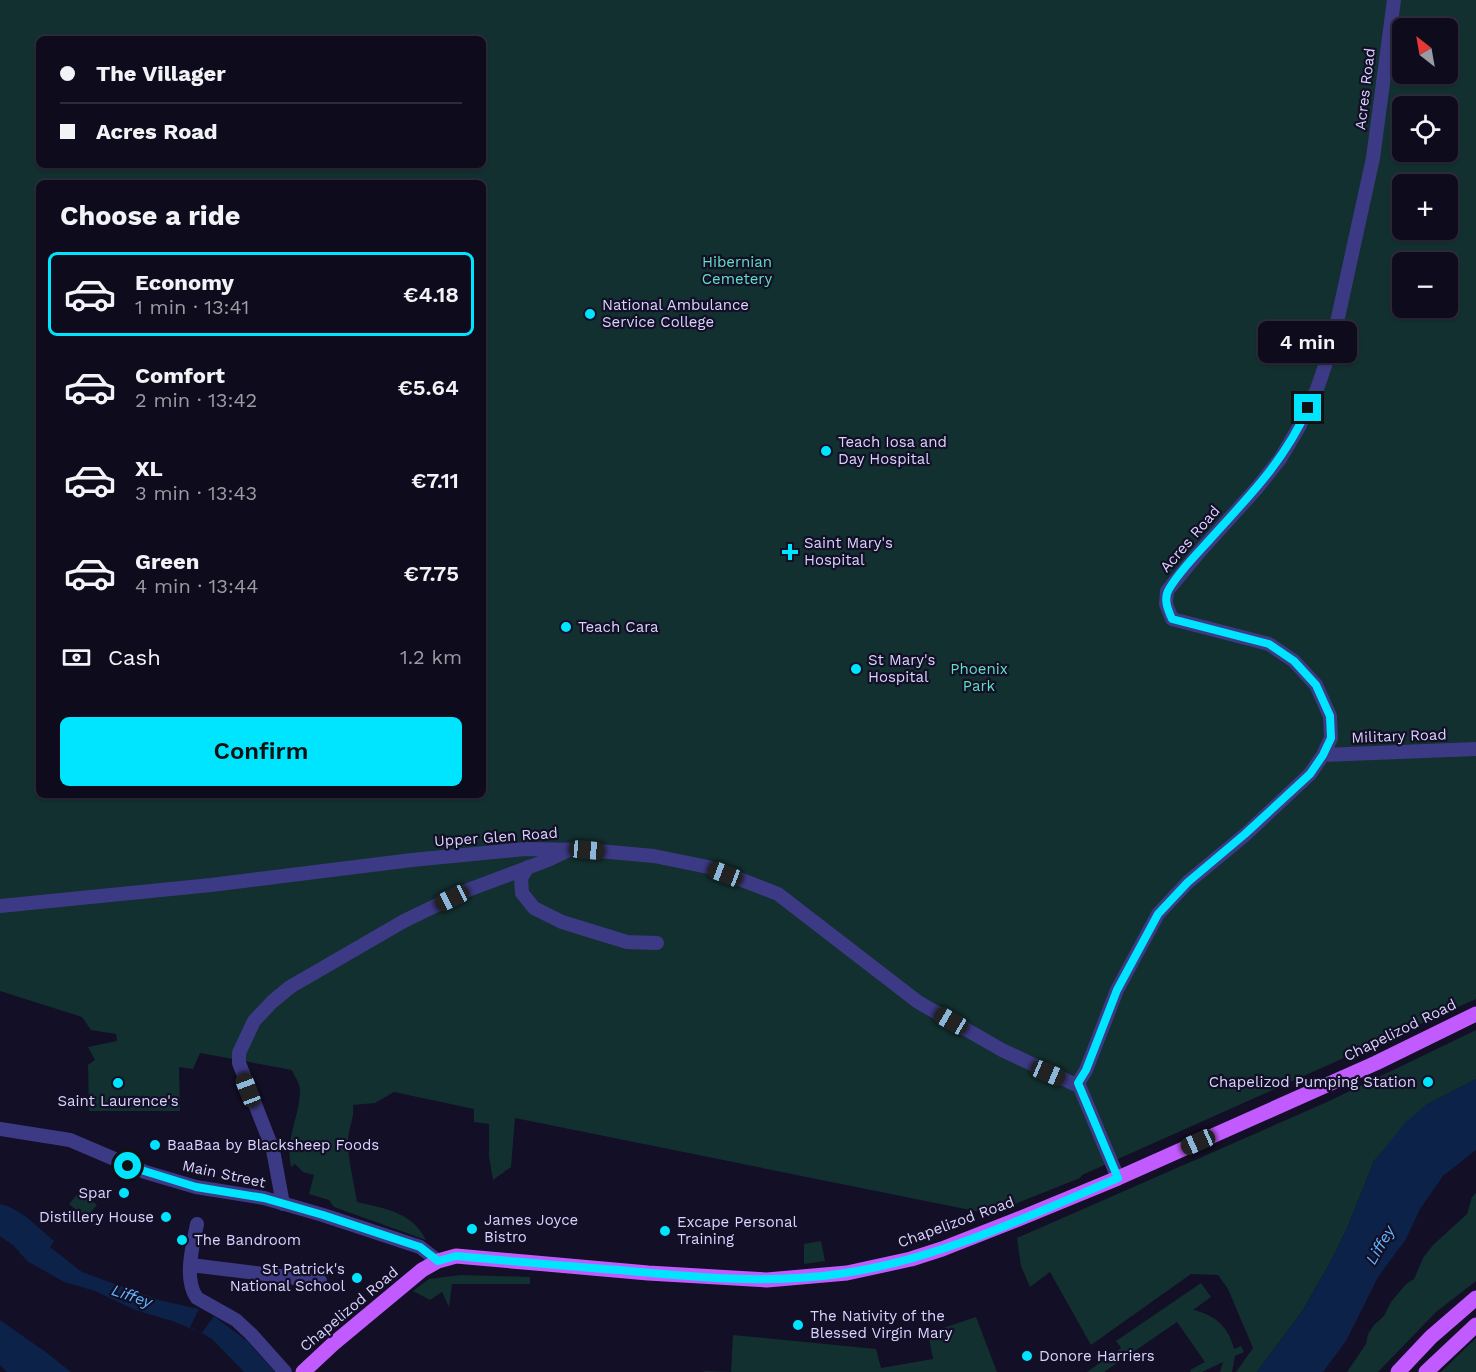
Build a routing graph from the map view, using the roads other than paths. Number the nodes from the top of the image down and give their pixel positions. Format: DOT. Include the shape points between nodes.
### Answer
graph roads {
  1 [pos="1394,0"];
  2 [pos="1476,749"];
  3 [pos="1323,755"];
  4 [pos="570,850"];
  5 [pos="528,867"];
  6 [pos="0,906"];
  7 [pos="657,943"];
  8 [pos="1476,1014"];
  9 [pos="1078,1083"];
  10 [pos="0,1129"];
  11 [pos="1118,1178"];
  12 [pos="284,1204"];
  13 [pos="197,1224"];
  14 [pos="438,1261"];
  15 [pos="191,1265"];
  16 [pos="320,1281"];
  17 [pos="1476,1298"];
  18 [pos="1476,1325"];
  19 [pos="285,1372"];
  20 [pos="303,1372"];
  21 [pos="1398,1372"];
  22 [pos="1426,1372"];
  1 -- 3 [label="street, Acres Road" via="1373,158 1332,345 1317,389 1280,459 1167,591 1166,604 1172,619 1269,644 1294,661 1316,685 1330,716 1331,738"];
  2 -- 3 [label="street, Military Road"];
  3 -- 9 [label="street, Acres Road" via="1310,774 1188,882 1158,914 1117,990"];
  4 -- 5 [label="street"];
  4 -- 6 [label="street, Upper Glen Road" via="482,852"];
  4 -- 9 [label="street, Upper Glen Road" via="654,856 708,867 778,894 918,1002 1011,1055"];
  5 -- 7 [label="street" via="521,878 522,893 534,908 562,922 627,942"];
  5 -- 12 [label="street" via="404,921 291,987 254,1021 239,1053 240,1068 273,1150"];
  8 -- 11 [label="main road, Chapelizod Road"];
  9 -- 11 [label="street"];
  10 -- 12 [label="street, Main Street" via="70,1140 145,1172 196,1187"];
  11 -- 14 [label="main road, Chapelizod Road" via="942,1249 826,1276 767,1280 456,1256"];
  12 -- 14 [label="street, Main Street" via="420,1247"];
  13 -- 15 [label="street"];
  14 -- 20 [label="main road, Chapelizod Road" via="422,1270"];
  15 -- 16 [label="street"];
  15 -- 19 [label="street" via="197,1298 236,1320"];
  17 -- 21 [label="main road" via="1431,1336"];
  18 -- 22 [label="main road"];
}
